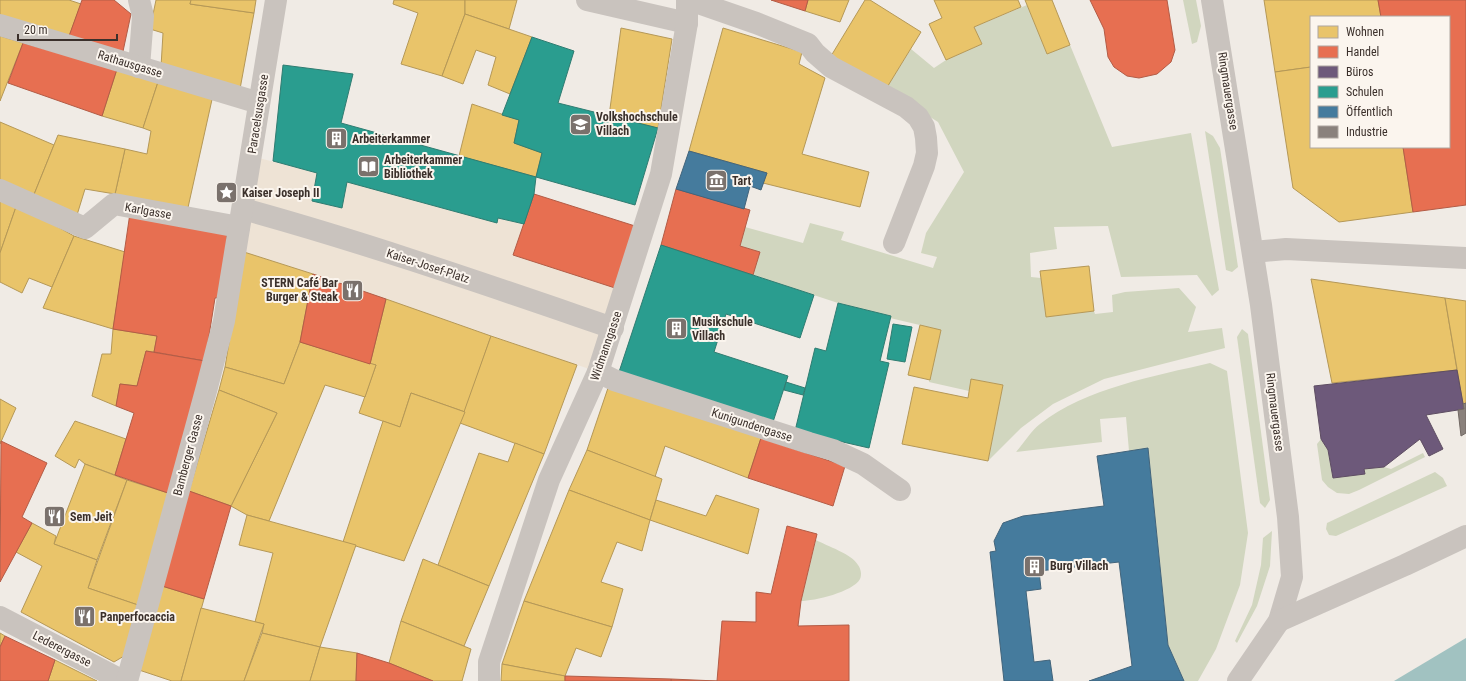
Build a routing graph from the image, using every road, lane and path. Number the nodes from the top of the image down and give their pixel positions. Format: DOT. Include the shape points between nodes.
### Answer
graph roads {
  1 [pos="138,0"];
  2 [pos="276,0"];
  3 [pos="587,0"];
  4 [pos="687,0"];
  5 [pos="690,0"];
  6 [pos="1212,0"];
  7 [pos="687,23"];
  8 [pos="0,26"];
  9 [pos="139,67"];
  10 [pos="259,103"];
  11 [pos="0,190"];
  12 [pos="241,218"];
  13 [pos="894,243"];
  14 [pos="1254,252"];
  15 [pos="1466,258"];
  16 [pos="613,328"];
  17 [pos="598,372"];
  18 [pos="900,490"];
  19 [pos="1466,536"];
  20 [pos="0,617"];
  21 [pos="1279,621"];
  22 [pos="123,681"];
  23 [pos="127,681"];
  24 [pos="489,681"];
  25 [pos="1238,681"];
  1 -- 9 [label="street" via="143,16"];
  2 -- 10 [label="street, Paracelsusgasse"];
  3 -- 7 [label="street"];
  4 -- 7 [label="street, Widmanngasse"];
  5 -- 13 [label="street" via="808,44 831,67 918,116 926,138 924,166"];
  6 -- 14 [label="street, Ringmauergasse"];
  7 -- 16 [label="street, Widmanngasse" via="661,174"];
  8 -- 9 [label="street, Rathausgasse"];
  9 -- 10 [label="street, Rathausgasse"];
  10 -- 12 [label="street, Paracelsusgasse"];
  11 -- 12 [label="street, Karlgasse" via="85,228 114,204"];
  12 -- 16 [label="street, Kaiser-Josef-Platz" via="298,224"];
  12 -- 23 [label="street, Bamberger Gasse" via="222,328"];
  14 -- 15 [label="street" via="1286,249"];
  14 -- 21 [label="street, Ringmauergasse" via="1288,517 1292,577"];
  16 -- 17 [label="street, Widmanngasse"];
  17 -- 18 [label="street, Kunigundengasse" via="614,380 834,450 863,464"];
  17 -- 24 [label="street, Widmanngasse" via="549,480 489,662"];
  19 -- 21 [label="street"];
  20 -- 22 [label="street, Lederergasse"];
  21 -- 25 [label="street"];
}
